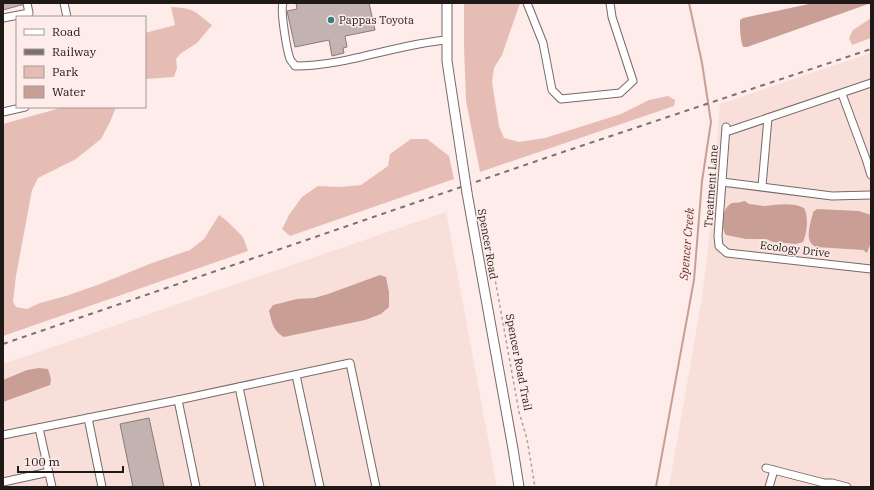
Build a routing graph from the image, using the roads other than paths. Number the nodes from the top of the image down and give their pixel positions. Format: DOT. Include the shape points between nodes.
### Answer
graph roads {
  1 [pos="27,3"];
  2 [pos="64,3"];
  3 [pos="283,3"];
  4 [pos="447,3"];
  5 [pos="527,3"];
  6 [pos="610,3"];
  7 [pos="67,16"];
  8 [pos="3,18"];
  9 [pos="446,40"];
  10 [pos="871,83"];
  11 [pos="842,94"];
  12 [pos="21,108"];
  13 [pos="3,112"];
  14 [pos="768,118"];
  15 [pos="871,175"];
  16 [pos="722,182"];
  17 [pos="762,186"];
  18 [pos="871,195"];
  19 [pos="720,246"];
  20 [pos="871,269"];
  21 [pos="296,375"];
  22 [pos="239,387"];
  23 [pos="178,400"];
  24 [pos="88,418"];
  25 [pos="39,428"];
  26 [pos="3,435"];
  27 [pos="766,468"];
  28 [pos="774,470"];
  29 [pos="49,472"];
  30 [pos="3,482"];
  31 [pos="824,485"];
  32 [pos="52,487"];
  33 [pos="102,487"];
  34 [pos="196,487"];
  35 [pos="260,487"];
  36 [pos="320,487"];
  37 [pos="376,487"];
  38 [pos="518,487"];
  39 [pos="770,487"];
  40 [pos="847,487"];
  1 -- 8 [label="street" via="29,12"];
  2 -- 7 [label="street"];
  3 -- 9 [label="street" via="290,59 295,66 310,66"];
  4 -- 9 [label="main road, Spencer Road"];
  5 -- 6 [label="street" via="543,43 552,90 561,99 620,93 633,81 612,17"];
  9 -- 38 [label="main road, Spencer Road, bridge" via="467,193"];
  10 -- 11 [label="street"];
  11 -- 14 [label="street"];
  11 -- 15 [label="street"];
  12 -- 13 [label="street"];
  14 -- 16 [label="street, Treatment Lane" via="726,130"];
  14 -- 17 [label="street"];
  16 -- 17 [label="street"];
  16 -- 19 [label="street, Treatment Lane" via="718,236"];
  17 -- 18 [label="street" via="832,196"];
  19 -- 20 [label="street, Ecology Drive" via="727,253"];
  21 -- 22 [label="street"];
  21 -- 36 [label="street"];
  21 -- 37 [label="street" via="350,363"];
  22 -- 23 [label="street"];
  22 -- 35 [label="street"];
  23 -- 24 [label="street"];
  23 -- 34 [label="street"];
  24 -- 25 [label="street"];
  24 -- 33 [label="street"];
  25 -- 26 [label="street"];
  25 -- 29 [label="street"];
  27 -- 28 [label="street"];
  28 -- 31 [label="street"];
  28 -- 39 [label="street"];
  29 -- 30 [label="street"];
  29 -- 32 [label="street"];
  31 -- 40 [label="street" via="832,483"];
}
